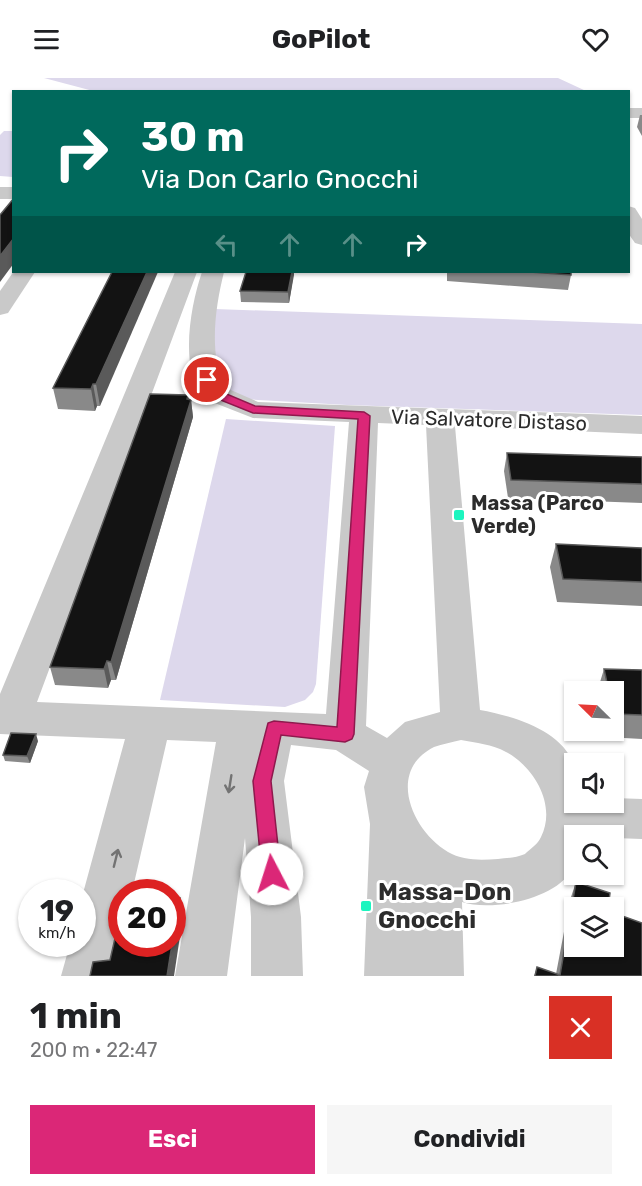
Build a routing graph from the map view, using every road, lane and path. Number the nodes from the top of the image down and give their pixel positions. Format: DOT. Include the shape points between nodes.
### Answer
graph roads {
  1 [pos="630,216"];
  2 [pos="642,240"];
  3 [pos="23,273"];
  4 [pos="186,273"];
  5 [pos="213,273"];
  6 [pos="0,308"];
  7 [pos="364,416"];
  8 [pos="440,419"];
  9 [pos="642,425"];
  10 [pos="6,717"];
  11 [pos="150,723"];
  12 [pos="461,723"];
  13 [pos="257,727"];
  14 [pos="345,734"];
  15 [pos="392,763"];
  16 [pos="569,816"];
  17 [pos="642,819"];
  18 [pos="392,826"];
  19 [pos="437,873"];
  20 [pos="87,976"];
  21 [pos="201,976"];
  22 [pos="277,976"];
  23 [pos="390,976"];
  24 [pos="438,976"];
  1 -- 2 [label="street"];
  3 -- 6 [label="street"];
  4 -- 10 [label="street"];
  5 -- 7 [label="street, Via Salvatore Distaso" via="205,300 202,368 212,392 253,410"];
  7 -- 8 [label="street, Via Salvatore Distaso"];
  7 -- 14 [label="street"];
  8 -- 9 [label="street, Via Salvatore Distaso"];
  8 -- 12 [label="street"];
  10 -- 11 [label="street"];
  11 -- 13 [label="street"];
  20 -- 11 [label="street, one-way"];
  12 -- 15 [label="street" via="428,731 407,744"];
  12 -- 16 [label="street" via="507,732 532,746 551,765 565,789"];
  13 -- 14 [label="street"];
  13 -- 21 [label="street, one-way"];
  13 -- 22 [label="street" via="276,917"];
  14 -- 15 [label="street"];
  15 -- 18 [label="street" via="385,782 385,804"];
  16 -- 17 [label="street"];
  16 -- 19 [label="street" via="564,841 550,862 527,878 498,886 467,884"];
  18 -- 19 [label="street" via="418,861"];
  18 -- 23 [label="street"];
  19 -- 24 [label="street"];
}
